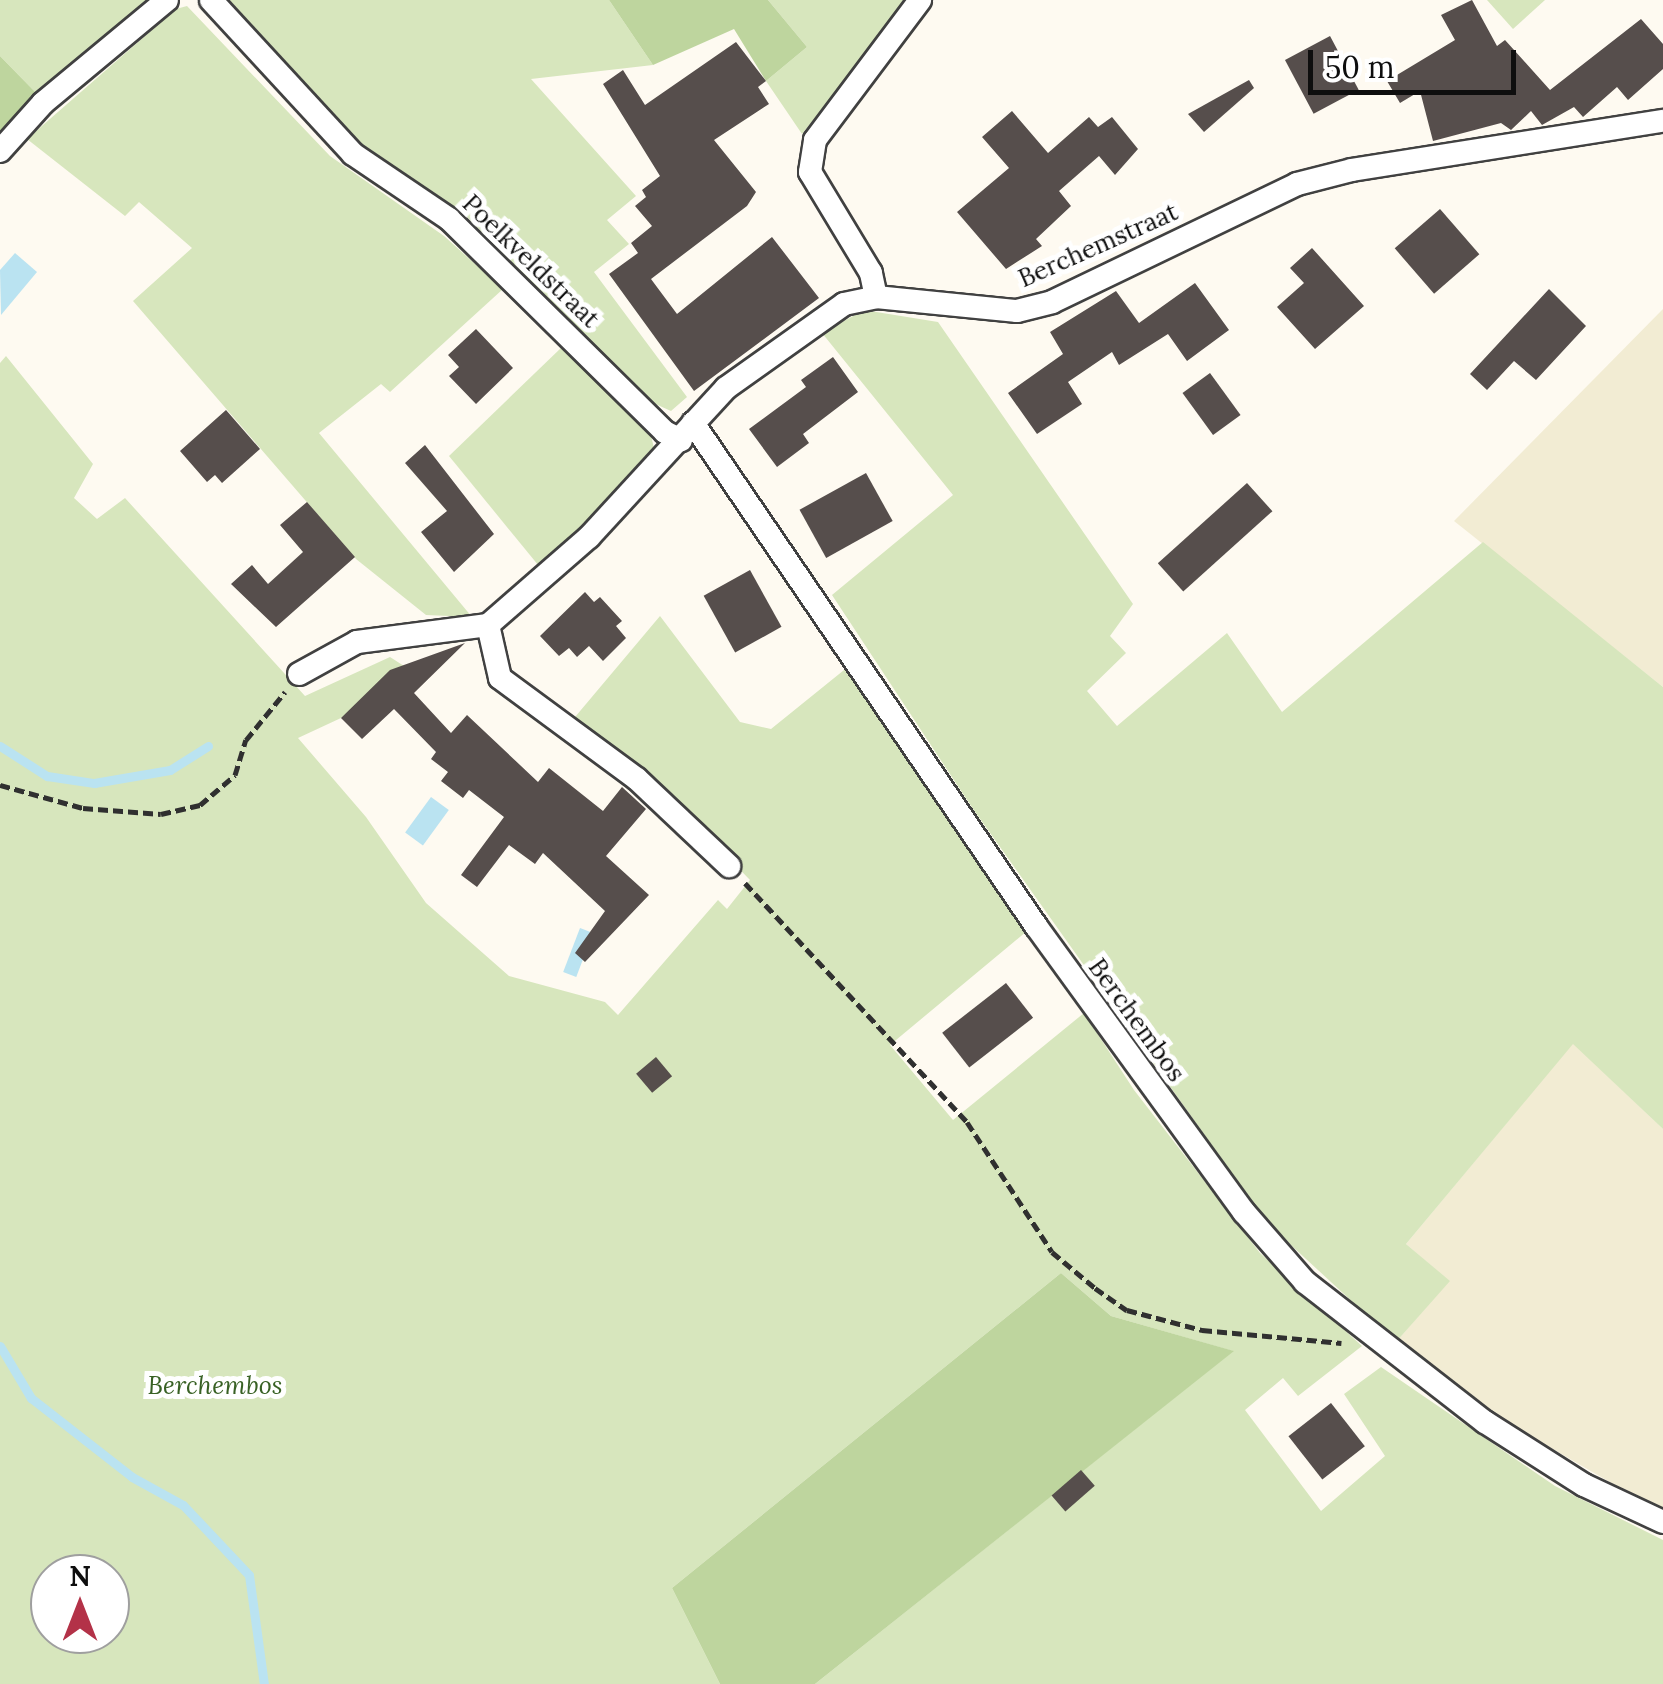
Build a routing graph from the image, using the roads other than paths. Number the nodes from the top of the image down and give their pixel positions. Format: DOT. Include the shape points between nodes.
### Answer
graph roads {
  1 [pos="166,0"];
  2 [pos="211,0"];
  3 [pos="920,0"];
  4 [pos="1663,121"];
  5 [pos="0,150"];
  6 [pos="876,296"];
  7 [pos="687,432"];
  8 [pos="488,625"];
  9 [pos="299,674"];
  10 [pos="729,866"];
  11 [pos="1663,1522"];
  1 -- 5 [label="street" via="31,114"];
  2 -- 7 [label="street, Poelkveldstraat" via="353,154 449,219 665,432"];
  3 -- 6 [label="street" via="815,140 810,172 872,273"];
  4 -- 6 [label="street, Berchemstraat" via="1297,184 1052,302 1017,311"];
  6 -- 7 [label="street, Berchemstraat" via="822,315 726,388"];
  7 -- 8 [label="street, Berchemstraat" via="589,537"];
  7 -- 11 [label="street, Berchembos" via="1148,1084 1305,1282 1367,1335 1568,1474"];
  8 -- 9 [label="street" via="357,642"];
  8 -- 10 [label="street" via="500,678 637,779"];
}
